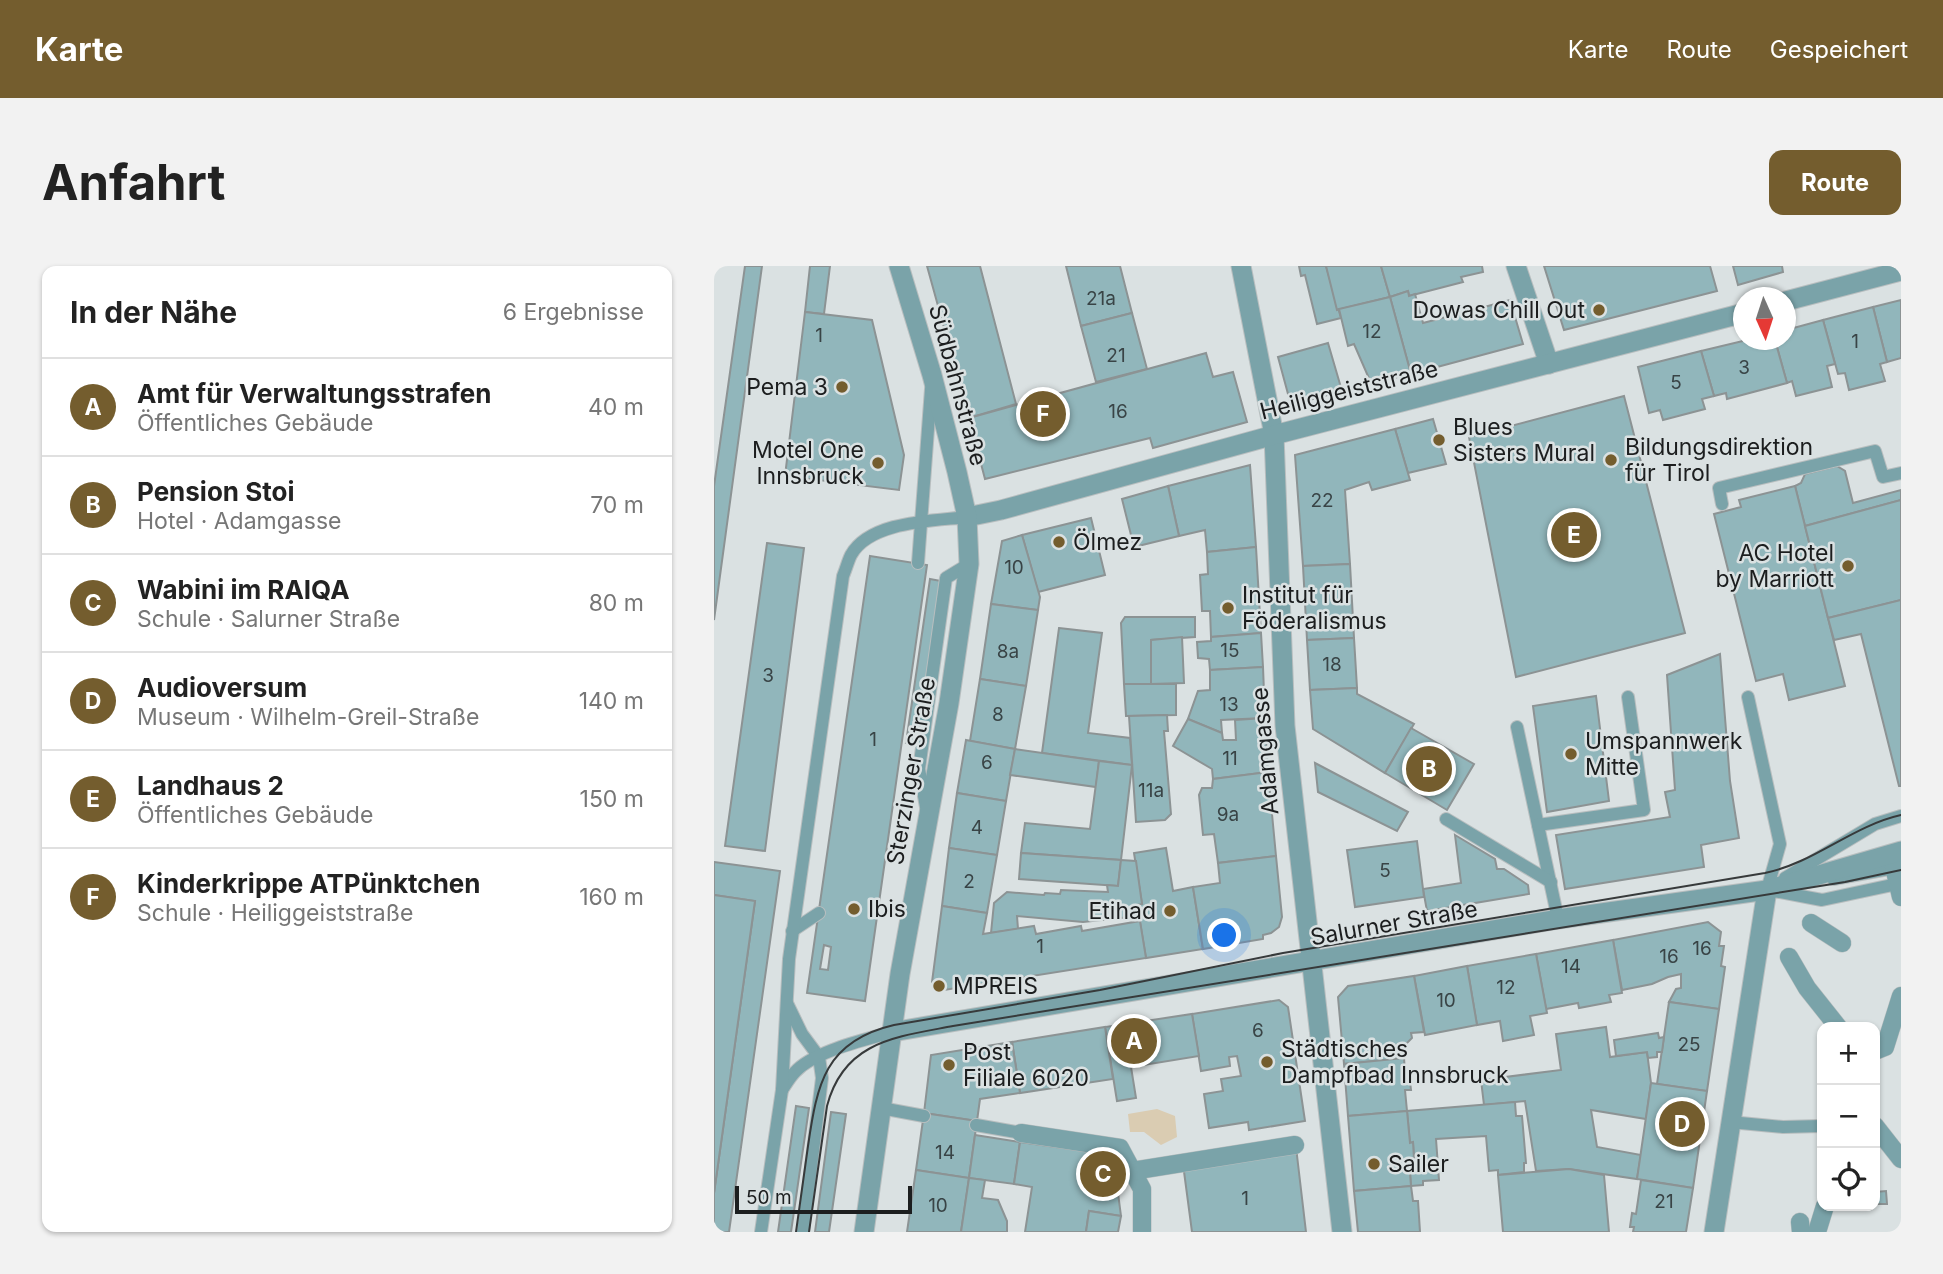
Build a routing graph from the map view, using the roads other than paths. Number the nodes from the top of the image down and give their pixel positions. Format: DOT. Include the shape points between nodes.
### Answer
graph roads {
  1 [pos="899,266"];
  2 [pos="1241,266"];
  3 [pos="1516,266"];
  4 [pos="1901,271"];
  5 [pos="1796,298"];
  6 [pos="1733,316"];
  7 [pos="1549,364"];
  8 [pos="932,375"];
  9 [pos="1274,435"];
  10 [pos="1901,472"];
  11 [pos="1723,504"];
  12 [pos="967,517"];
  13 [pos="920,522"];
  14 [pos="918,563"];
  15 [pos="1748,697"];
  16 [pos="1628,698"];
  17 [pos="1517,727"];
  18 [pos="1901,816"];
  19 [pos="1446,820"];
  20 [pos="1538,825"];
  21 [pos="1898,872"];
  22 [pos="1551,882"];
  23 [pos="1767,890"];
  24 [pos="819,913"];
  25 [pos="1558,919"];
  26 [pos="1811,923"];
  27 [pos="792,931"];
  28 [pos="1842,943"];
  29 [pos="1789,957"];
  30 [pos="1312,962"];
  31 [pos="1901,996"];
  32 [pos="786,1002"];
  33 [pos="1834,1022"];
  34 [pos="892,1032"];
  35 [pos="1880,1049"];
  36 [pos="818,1057"];
  37 [pos="782,1090"];
  38 [pos="881,1108"];
  39 [pos="924,1116"];
  40 [pos="1730,1122"];
  41 [pos="976,1125"];
  42 [pos="1817,1126"];
  43 [pos="1880,1132"];
  44 [pos="1021,1133"];
  45 [pos="1295,1145"];
  46 [pos="1901,1158"];
  47 [pos="1132,1171"];
  48 [pos="1823,1211"];
  49 [pos="761,1232"];
  50 [pos="803,1232"];
  51 [pos="864,1232"];
  52 [pos="1142,1232"];
  53 [pos="1342,1232"];
  54 [pos="1714,1232"];
  55 [pos="1817,1232"];
  1 -- 8 [label="street, Südbahnstraße"];
  2 -- 9 [label="street, Adamgasse"];
  3 -- 7 [label="street"];
  4 -- 5 [label="street"];
  6 -- 7 [label="street, Heiliggeiststraße"];
  7 -- 9 [label="street, Heiliggeiststraße"];
  8 -- 12 [label="street, Südbahnstraße"];
  8 -- 13 [label="lane"];
  9 -- 12 [label="street, Heiliggeiststraße"];
  9 -- 30 [label="street, Adamgasse" via="1284,726"];
  10 -- 11 [label="lane" via="1883,477 1875,450 1719,488"];
  12 -- 13 [label="lane"];
  12 -- 34 [label="street, Sterzinger Straße" via="969,564 949,702"];
  13 -- 14 [label="lane"];
  13 -- 27 [label="lane" via="881,531 863,542 843,576"];
  15 -- 23 [label="lane" via="1780,844"];
  16 -- 20 [label="lane" via="1644,810"];
  17 -- 20 [label="lane"];
  18 -- 23 [label="lane" via="1875,824"];
  19 -- 22 [label="lane"];
  20 -- 22 [label="lane"];
  21 -- 23 [label="street, Salurner Straße"];
  21 -- 23 [label="lane" via="1822,900"];
  22 -- 25 [label="lane"];
  23 -- 25 [label="street, Salurner Straße"];
  23 -- 40 [label="street"];
  24 -- 27 [label="lane"];
  25 -- 30 [label="street, Salurner Straße"];
  26 -- 28 [label="street"];
  27 -- 32 [label="lane"];
  29 -- 33 [label="street"];
  30 -- 34 [label="street, Salurner Straße"];
  30 -- 53 [label="street, Adamgasse"];
  31 -- 35 [label="street" via="1885,1047"];
  32 -- 36 [label="lane"];
  32 -- 37 [label="lane"];
  34 -- 36 [label="lane"];
  34 -- 38 [label="street, Sterzinger Straße"];
  36 -- 37 [label="lane" via="796,1071"];
  36 -- 50 [label="lane" via="820,1111"];
  37 -- 49 [label="lane"];
  38 -- 39 [label="lane"];
  38 -- 51 [label="street, Sterzinger Straße"];
  40 -- 42 [label="lane"];
  40 -- 54 [label="street"];
  41 -- 44 [label="lane"];
  43 -- 46 [label="street"];
  44 -- 47 [label="street" via="1121,1148"];
  45 -- 47 [label="street"];
  47 -- 52 [label="street" via="1142,1189"];
  48 -- 55 [label="street"];
}
